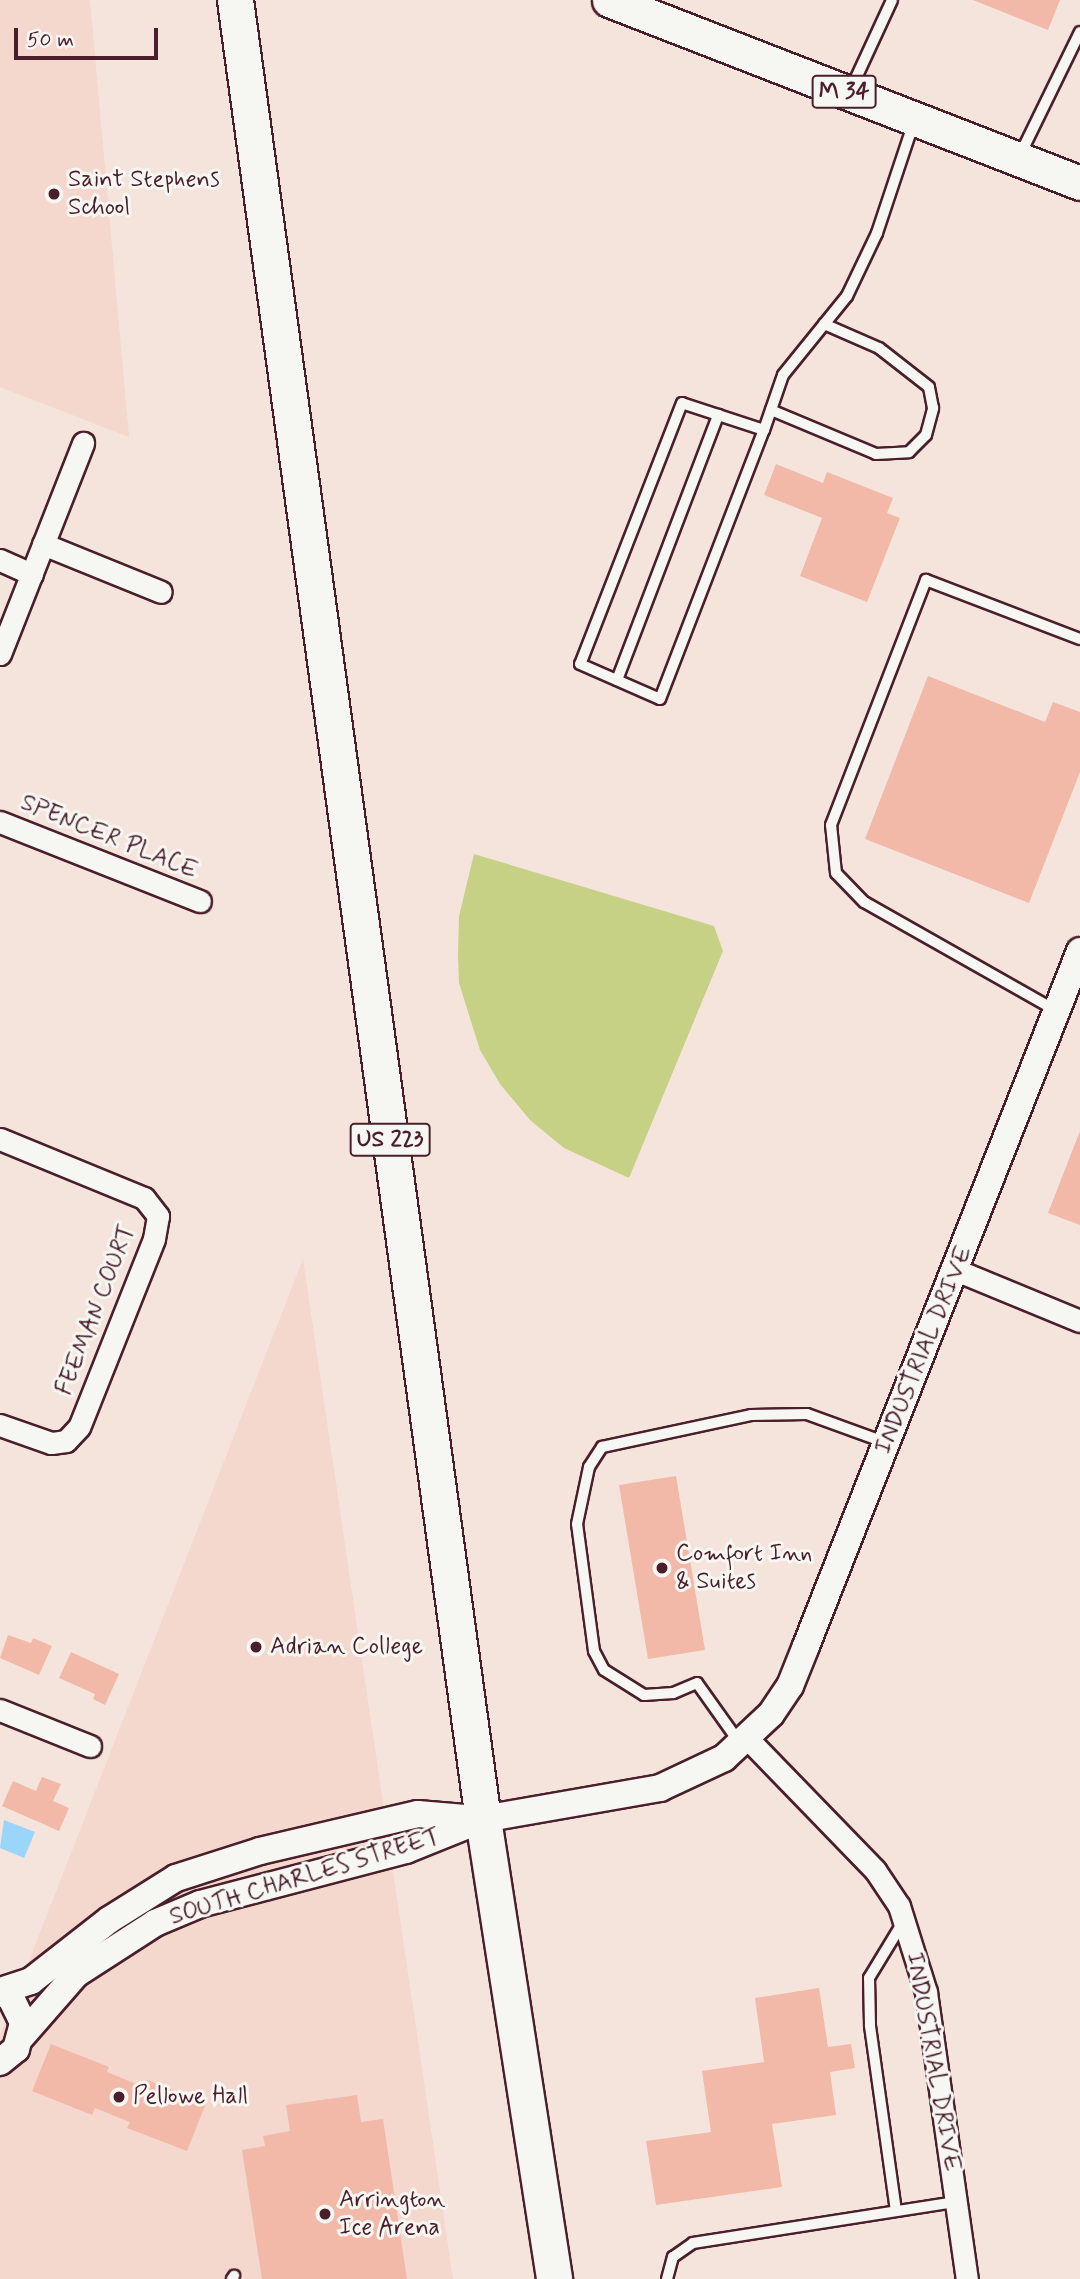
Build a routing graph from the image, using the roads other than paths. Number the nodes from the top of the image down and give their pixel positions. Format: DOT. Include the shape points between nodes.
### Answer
graph roads {
  1 [pos="235,0"];
  2 [pos="608,0"];
  3 [pos="892,0"];
  4 [pos="1080,32"];
  5 [pos="849,93"];
  6 [pos="915,119"];
  7 [pos="1018,159"];
  8 [pos="1080,183"];
  9 [pos="824,324"];
  10 [pos="771,410"];
  11 [pos="718,415"];
  12 [pos="764,430"];
  13 [pos="83,443"];
  14 [pos="43,544"];
  15 [pos="0,560"];
  16 [pos="32,574"];
  17 [pos="161,592"];
  18 [pos="1080,639"];
  19 [pos="0,654"];
  20 [pos="617,680"];
  21 [pos="0,822"];
  22 [pos="200,901"];
  23 [pos="1080,951"];
  24 [pos="1057,1011"];
  25 [pos="0,1139"];
  26 [pos="956,1270"];
  27 [pos="1080,1321"];
  28 [pos="0,1425"];
  29 [pos="887,1443"];
  30 [pos="0,1710"];
  31 [pos="743,1741"];
  32 [pos="90,1746"];
  33 [pos="483,1819"];
  34 [pos="904,1920"];
  35 [pos="0,1991"];
  36 [pos="22,2036"];
  37 [pos="0,2062"];
  38 [pos="956,2202"];
  39 [pos="896,2211"];
  40 [pos="554,2279"];
  41 [pos="667,2279"];
  42 [pos="967,2279"];
  1 -- 33 [label="highway, US 223"];
  2 -- 5 [label="main road, M 34"];
  3 -- 5 [label="lane"];
  4 -- 7 [label="lane"];
  5 -- 6 [label="main road, M 34"];
  6 -- 7 [label="main road, M 34"];
  6 -- 9 [label="lane" via="877,233 847,296"];
  7 -- 8 [label="main road, M 34"];
  9 -- 10 [label="lane" via="783,375"];
  9 -- 10 [label="lane" via="880,348 929,387 933,408 926,435 909,452 876,454"];
  10 -- 12 [label="lane"];
  11 -- 12 [label="lane"];
  11 -- 20 [label="lane"];
  11 -- 20 [label="lane" via="682,403 580,664"];
  12 -- 20 [label="lane" via="660,699"];
  13 -- 14 [label="street"];
  14 -- 16 [label="street"];
  14 -- 17 [label="street"];
  15 -- 16 [label="street"];
  16 -- 19 [label="street"];
  18 -- 24 [label="lane" via="926,580 831,825 836,873 864,902"];
  21 -- 22 [label="street, SPENCER PLACE"];
  23 -- 24 [label="street, INDUSTRIAL DRIVE"];
  24 -- 26 [label="street, INDUSTRIAL DRIVE"];
  25 -- 28 [label="street, FEEMAN COURT" via="144,1198 158,1216 154,1239 79,1427 66,1441 51,1443"];
  26 -- 27 [label="street"];
  26 -- 29 [label="street, INDUSTRIAL DRIVE"];
  29 -- 31 [label="street, INDUSTRIAL DRIVE" via="790,1685"];
  29 -- 31 [label="lane" via="807,1414 751,1415 601,1447 589,1467 577,1524 594,1651 604,1670 644,1695 673,1693 697,1683"];
  30 -- 32 [label="street"];
  31 -- 33 [label="street, INDUSTRIAL DRIVE" via="724,1758 660,1788"];
  31 -- 34 [label="street, INDUSTRIAL DRIVE" via="875,1870"];
  33 -- 35 [label="street, SOUTH CHARLES STREET" via="418,1815 260,1851 176,1878 109,1920 31,1981"];
  33 -- 36 [label="street, SOUTH CHARLES STREET" via="406,1850 200,1904 155,1923 76,1974"];
  33 -- 40 [label="highway, US 223"];
  34 -- 38 [label="street, INDUSTRIAL DRIVE" via="926,1992"];
  34 -- 39 [label="lane" via="869,1978 870,2025"];
  35 -- 36 [label="street" via="19,2010"];
  36 -- 37 [label="street, SOUTH CHARLES STREET" via="16,2049"];
  38 -- 39 [label="lane"];
  38 -- 42 [label="street, INDUSTRIAL DRIVE"];
  39 -- 41 [label="lane" via="693,2243 673,2257"];
}
